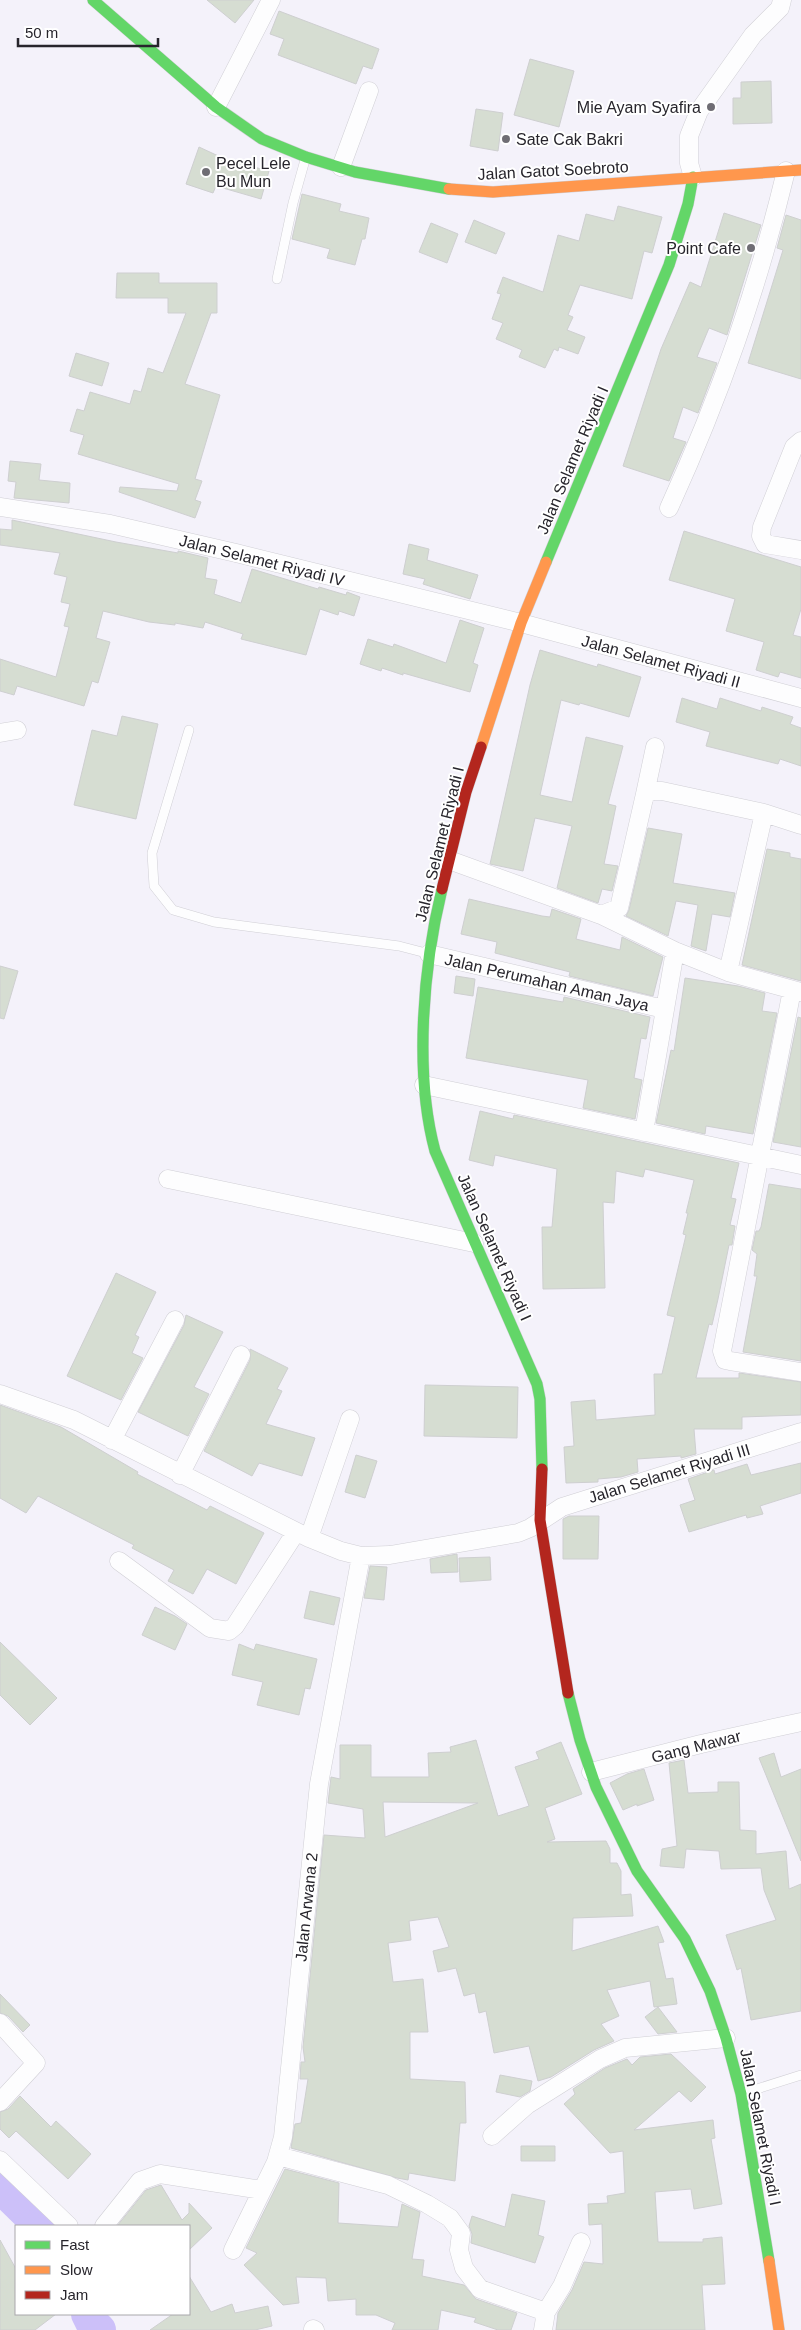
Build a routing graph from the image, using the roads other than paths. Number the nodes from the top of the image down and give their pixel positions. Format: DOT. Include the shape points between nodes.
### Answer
graph roads {
  1 [pos="94,0"];
  2 [pos="271,0"];
  3 [pos="782,0"];
  4 [pos="369,91"];
  5 [pos="216,107"];
  6 [pos="306,157"];
  7 [pos="341,168"];
  8 [pos="794,170"];
  9 [pos="693,177"];
  10 [pos="277,279"];
  11 [pos="801,441"];
  12 [pos="0,507"];
  13 [pos="669,508"];
  14 [pos="801,550"];
  15 [pos="521,624"];
  16 [pos="801,698"];
  17 [pos="190,730"];
  18 [pos="655,747"];
  19 [pos="646,794"];
  20 [pos="764,813"];
  21 [pos="801,825"];
  22 [pos="449,860"];
  23 [pos="601,915"];
  24 [pos="675,951"];
  25 [pos="429,954"];
  26 [pos="728,972"];
  27 [pos="797,991"];
  28 [pos="664,1009"];
  29 [pos="424,1085"];
  30 [pos="644,1132"];
  31 [pos="758,1156"];
  32 [pos="801,1165"];
  33 [pos="168,1179"];
  34 [pos="474,1243"];
  35 [pos="175,1320"];
  36 [pos="241,1356"];
  37 [pos="801,1372"];
  38 [pos="0,1394"];
  39 [pos="350,1419"];
  40 [pos="801,1432"];
  41 [pos="112,1440"];
  42 [pos="180,1475"];
  43 [pos="540,1520"];
  44 [pos="302,1535"];
  45 [pos="361,1556"];
  46 [pos="119,1561"];
  47 [pos="801,1722"];
  48 [pos="590,1772"];
  49 [pos="3,2031"];
  50 [pos="726,2038"];
  51 [pos="801,2076"];
  52 [pos="741,2094"];
  53 [pos="0,2102"];
  54 [pos="492,2136"];
  55 [pos="278,2156"];
  56 [pos="0,2160"];
  57 [pos="262,2190"];
  58 [pos="68,2225"];
  59 [pos="105,2225"];
  60 [pos="581,2242"];
  61 [pos="233,2250"];
  62 [pos="546,2312"];
  63 [pos="543,2330"];
  64 [pos="779,2330"];
  1 -- 5 [label="main road, Jalan Gatot Soebroto"];
  2 -- 5 [label="street"];
  3 -- 9 [label="street" via="780,8 754,35 700,111 689,136 689,163"];
  4 -- 7 [label="street"];
  5 -- 6 [label="main road, Jalan Gatot Soebroto" via="262,139"];
  6 -- 7 [label="main road, Jalan Gatot Soebroto"];
  6 -- 10 [label="lane"];
  7 -- 9 [label="main road, Jalan Gatot Soebroto" via="438,188 493,192"];
  8 -- 9 [label="main road, Jalan Gatot Soebroto"];
  8 -- 13 [label="street" via="731,359 699,443"];
  9 -- 15 [label="main road, Jalan Selamet Riyadi I" via="669,265"];
  11 -- 14 [label="street" via="794,447 762,526 761,536 765,544"];
  12 -- 15 [label="street, Jalan Selamet Riyadi IV" via="110,524 236,552"];
  15 -- 16 [label="street, Jalan Selamet Riyadi II"];
  15 -- 22 [label="main road, Jalan Selamet Riyadi I" via="466,792"];
  17 -- 25 [label="lane" via="152,853 154,886 173,910 214,922 399,946"];
  18 -- 19 [label="street"];
  19 -- 20 [label="street" via="662,791"];
  19 -- 23 [label="street" via="619,908"];
  20 -- 21 [label="street"];
  20 -- 26 [label="street"];
  22 -- 23 [label="street"];
  22 -- 25 [label="main road, Jalan Selamet Riyadi I"];
  23 -- 24 [label="street"];
  24 -- 26 [label="street"];
  24 -- 28 [label="street, Jalan Perumahan Aman Jaya"];
  25 -- 28 [label="street, Jalan Perumahan Aman Jaya"];
  25 -- 29 [label="main road, Jalan Selamet Riyadi I"];
  26 -- 27 [label="street"];
  27 -- 31 [label="street"];
  28 -- 30 [label="street, Jalan Perumahan Aman Jaya"];
  29 -- 30 [label="street"];
  29 -- 34 [label="main road, Jalan Selamet Riyadi I" via="428,1125 435,1151"];
  30 -- 31 [label="street"];
  31 -- 32 [label="street"];
  31 -- 37 [label="street" via="722,1356 725,1360"];
  33 -- 34 [label="street"];
  34 -- 43 [label="main road, Jalan Selamet Riyadi I" via="500,1297 540,1399"];
  35 -- 41 [label="street"];
  36 -- 42 [label="street"];
  38 -- 41 [label="street, Jalan Selamet Riyadi III" via="74,1420"];
  39 -- 44 [label="street"];
  40 -- 43 [label="street, Jalan Selamet Riyadi III" via="574,1502"];
  41 -- 42 [label="street, Jalan Selamet Riyadi III"];
  42 -- 44 [label="street, Jalan Selamet Riyadi III"];
  43 -- 45 [label="street, Jalan Selamet Riyadi III" via="518,1533 390,1555"];
  43 -- 48 [label="main road, Jalan Selamet Riyadi I" via="564,1677"];
  44 -- 45 [label="street, Jalan Selamet Riyadi III"];
  44 -- 46 [label="street" via="229,1630 210,1628"];
  45 -- 55 [label="street, Jalan Arwana 2" via="319,1784 288,2105"];
  47 -- 48 [label="street, Gang Mawar"];
  48 -- 50 [label="main road, Jalan Selamet Riyadi I" via="637,1871 685,1939 710,1991"];
  49 -- 53 [label="street" via="36,2063"];
  50 -- 52 [label="main road, Jalan Selamet Riyadi I"];
  50 -- 54 [label="street" via="625,2048 600,2059 527,2105"];
  51 -- 52 [label="lane"];
  52 -- 64 [label="main road, Jalan Selamet Riyadi I"];
  55 -- 57 [label="street, Jalan Arwana 2"];
  55 -- 62 [label="street" via="388,2185 427,2204 450,2218 461,2233 459,2250 464,2268 480,2289"];
  56 -- 58 [label="street"];
  57 -- 59 [label="street" via="160,2174 140,2181"];
  57 -- 61 [label="street, Jalan Arwana 2"];
  60 -- 62 [label="street" via="562,2286"];
  62 -- 63 [label="street"];
}
